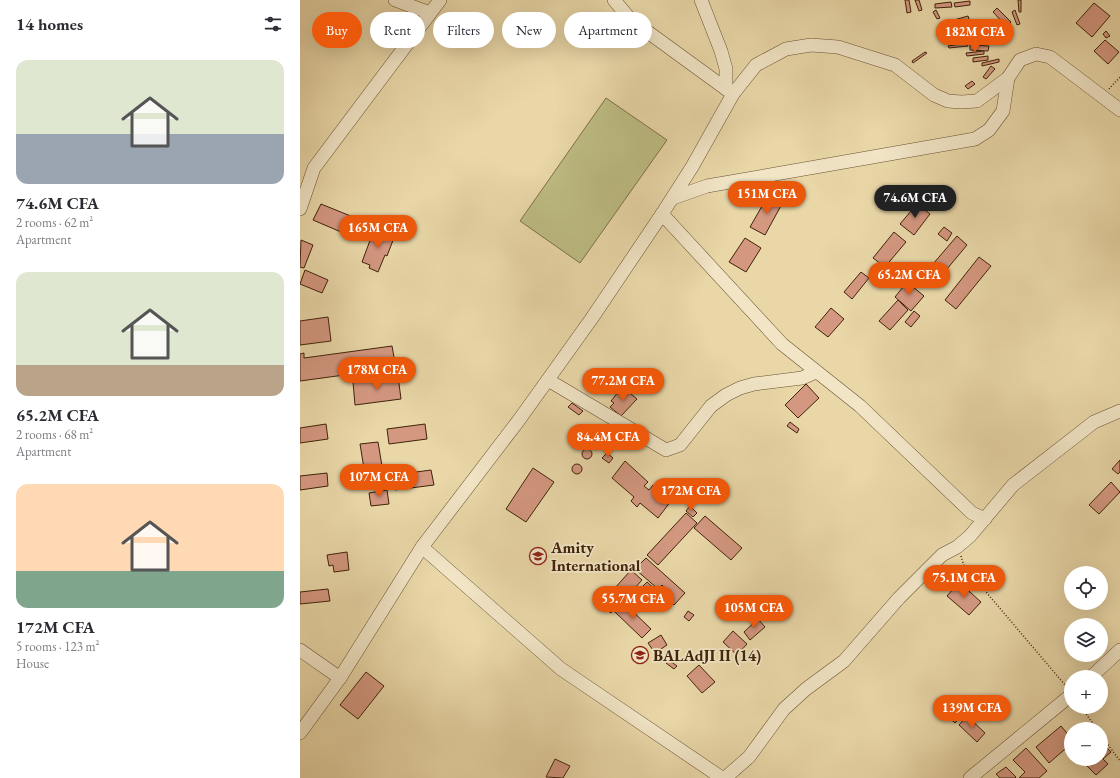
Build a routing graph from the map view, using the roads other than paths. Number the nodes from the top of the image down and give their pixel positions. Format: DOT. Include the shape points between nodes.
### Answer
graph roads {
  1 [pos="395,0"];
  2 [pos="440,0"];
  3 [pos="614,0"];
  4 [pos="701,0"];
  5 [pos="430,13"];
  6 [pos="1008,78"];
  7 [pos="730,91"];
  8 [pos="1120,110"];
  9 [pos="673,198"];
  10 [pos="300,209"];
  11 [pos="662,214"];
  12 [pos="816,372"];
  13 [pos="548,380"];
  14 [pos="1120,411"];
  15 [pos="984,519"];
  16 [pos="422,547"];
  17 [pos="300,650"];
  18 [pos="1120,650"];
  19 [pos="1099,670"];
  20 [pos="340,678"];
  21 [pos="1064,695"];
  22 [pos="300,733"];
  23 [pos="723,778"];
  24 [pos="970,778"];
  1 -- 5 [label="street"];
  2 -- 5 [label="street"];
  3 -- 7 [label="street" via="630,18"];
  4 -- 7 [label="street" via="721,51"];
  5 -- 10 [label="street" via="314,168"];
  6 -- 7 [label="street" via="977,101 948,101 934,95 895,65 838,47 811,45 786,49 756,65"];
  6 -- 8 [label="street" via="1020,60 1036,54 1050,57"];
  6 -- 9 [label="street" via="1003,111 989,130 975,140 707,186"];
  7 -- 9 [label="street" via="692,167"];
  9 -- 11 [label="street"];
  11 -- 12 [label="street" via="782,344"];
  11 -- 13 [label="street"];
  12 -- 13 [label="street" via="802,378 754,384 726,395 711,406 680,445 666,450"];
  12 -- 15 [label="street" via="860,406 972,513"];
  13 -- 16 [label="street"];
  14 -- 15 [label="street" via="1094,422 1013,486"];
  15 -- 23 [label="street" via="970,536 942,555 899,598 844,661 784,709 748,757"];
  16 -- 20 [label="street"];
  16 -- 23 [label="street" via="561,668"];
  17 -- 20 [label="street"];
  18 -- 19 [label="street"];
  20 -- 22 [label="street"];
  21 -- 24 [label="street"];
}
